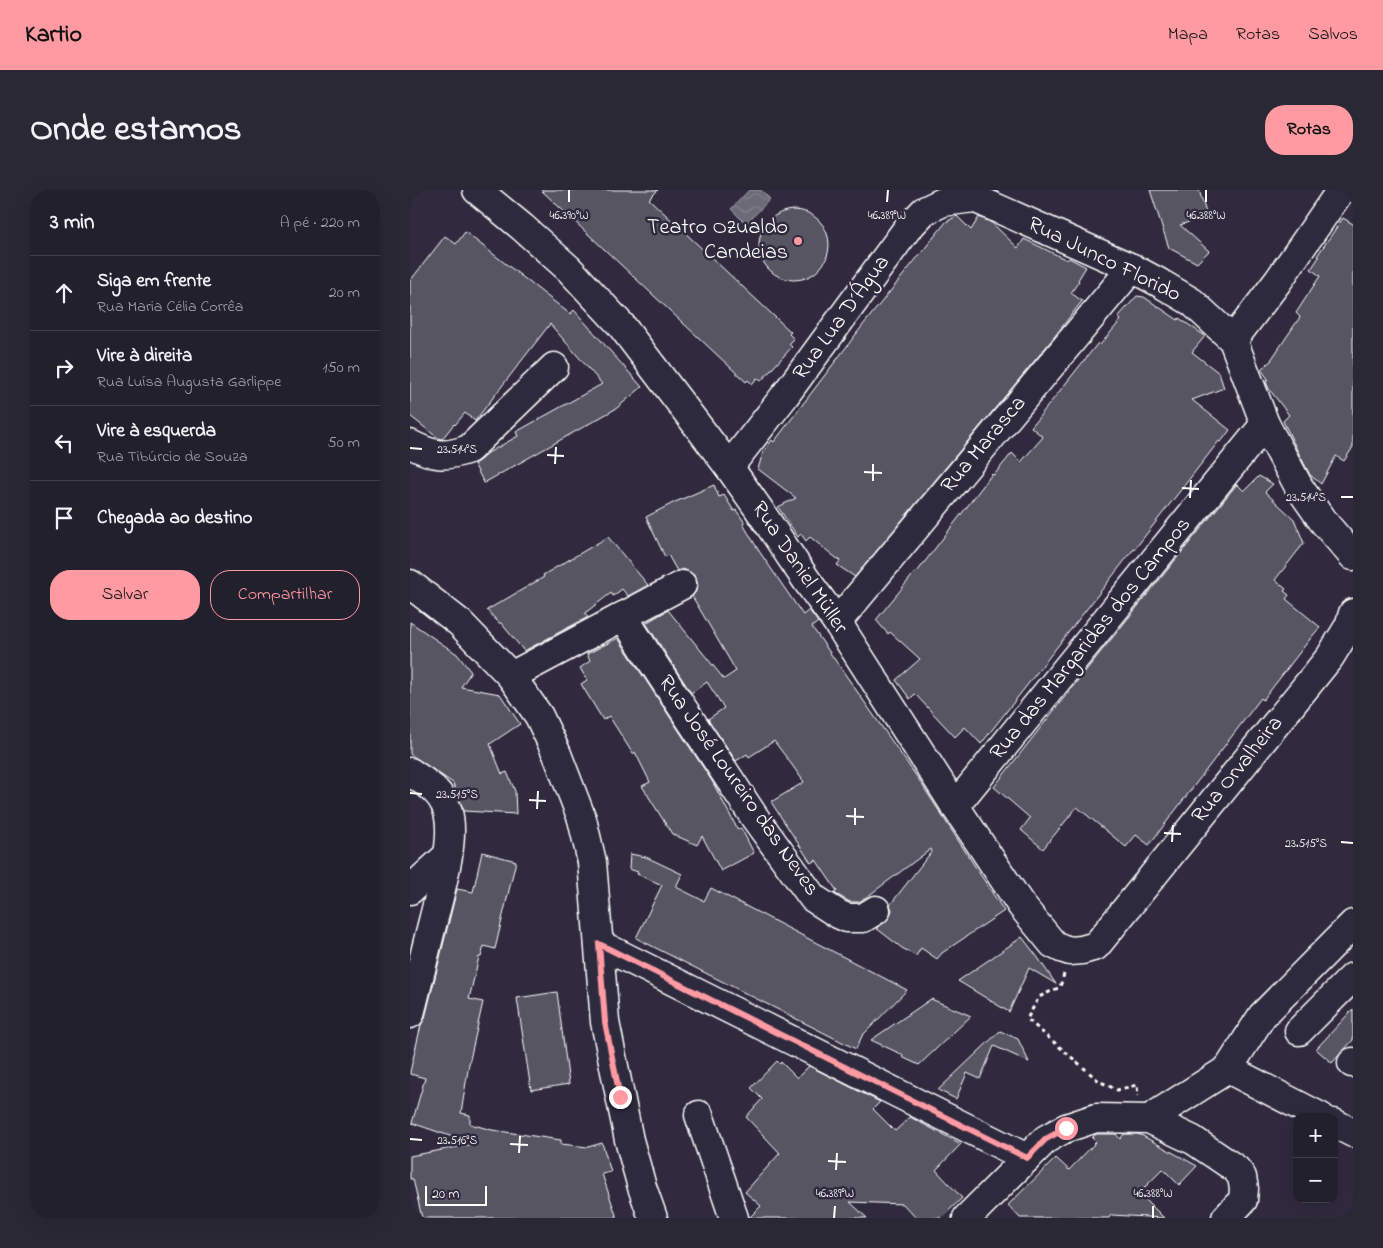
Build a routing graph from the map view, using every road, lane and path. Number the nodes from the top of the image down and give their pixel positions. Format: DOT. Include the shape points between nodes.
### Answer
graph roads {
  1 [pos="477,190"];
  2 [pos="1342,190"];
  3 [pos="966,194"];
  4 [pos="1132,268"];
  5 [pos="1233,340"];
  6 [pos="554,367"];
  7 [pos="1265,424"];
  8 [pos="410,444"];
  9 [pos="729,467"];
  10 [pos="1353,556"];
  11 [pos="410,584"];
  12 [pos="682,585"];
  13 [pos="1353,613"];
  14 [pos="623,616"];
  15 [pos="837,622"];
  16 [pos="511,676"];
  17 [pos="410,772"];
  18 [pos="955,806"];
  19 [pos="448,855"];
  20 [pos="410,890"];
  21 [pos="876,910"];
  22 [pos="1353,924"];
  23 [pos="599,944"];
  24 [pos="1070,951"];
  25 [pos="1353,977"];
  26 [pos="410,1014"];
  27 [pos="1299,1031"];
  28 [pos="1228,1069"];
  29 [pos="1313,1113"];
  30 [pos="698,1115"];
  31 [pos="1145,1119"];
  32 [pos="1338,1125"];
  33 [pos="1353,1133"];
  34 [pos="1027,1158"];
  35 [pos="653,1218"];
  36 [pos="734,1218"];
  37 [pos="966,1218"];
  38 [pos="1226,1218"];
  1 -- 9 [label="street, Rua Daniel Müller" via="569,269 621,325"];
  2 -- 5 [label="street"];
  3 -- 4 [label="street, Rua Junco Florido"];
  3 -- 9 [label="street, Rua Lua D´Água" via="924,211 908,229"];
  4 -- 5 [label="street, Rua Junco Florido" via="1192,302"];
  4 -- 15 [label="street, Rua Marasca"];
  5 -- 7 [label="street, Rua Junco Florido"];
  6 -- 8 [label="street" via="469,449 452,455 433,454"];
  7 -- 10 [label="street, Rua Junco Florido" via="1299,487"];
  7 -- 18 [label="street, Rua das Margaridas dos Campos"];
  9 -- 15 [label="street, Rua Daniel Müller"];
  11 -- 16 [label="street" via="460,623"];
  12 -- 14 [label="street"];
  13 -- 24 [label="street, Rua Orvalheira" via="1330,657 1096,946"];
  14 -- 16 [label="street"];
  14 -- 21 [label="street, Rua José Loureiro das Neves" via="755,818 813,898 848,918 863,918"];
  15 -- 18 [label="street, Rua Daniel Müller"];
  16 -- 23 [label="street" via="538,716 557,754 582,819 592,862"];
  17 -- 19 [label="street" via="433,787 447,808 450,820"];
  18 -- 24 [label="street, Rua Daniel Müller" via="1021,905 1053,944"];
  19 -- 20 [label="street"];
  19 -- 26 [label="street"];
  22 -- 28 [label="street" via="1262,1016"];
  23 -- 34 [label="street"];
  23 -- 35 [label="street" via="605,1022 616,1078 629,1140"];
  24 -- 31 [label="path" via="1060,987 1039,997 1027,1019 1099,1081 1117,1090 1137,1086"];
  25 -- 27 [label="street"];
  28 -- 29 [label="street"];
  28 -- 31 [label="street"];
  30 -- 36 [label="street"];
  31 -- 34 [label="street" via="1096,1118 1074,1125 1046,1139"];
  31 -- 38 [label="street" via="1193,1140 1236,1169 1242,1177 1243,1200"];
  32 -- 33 [label="street"];
  34 -- 37 [label="street"];
}
